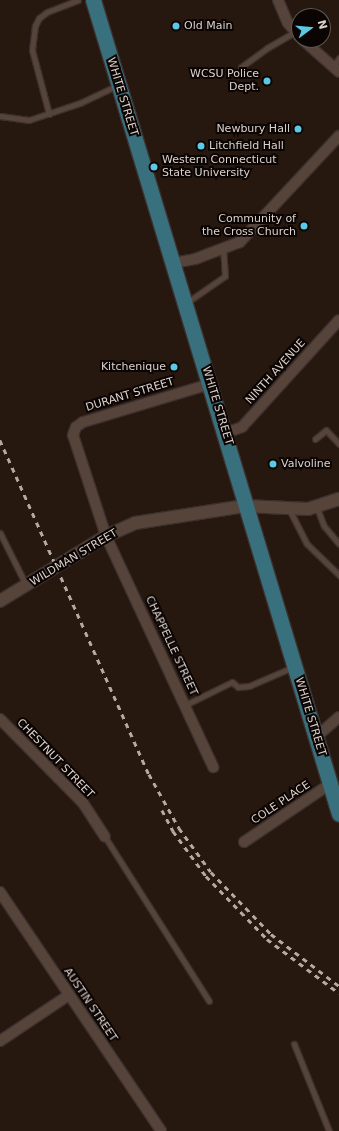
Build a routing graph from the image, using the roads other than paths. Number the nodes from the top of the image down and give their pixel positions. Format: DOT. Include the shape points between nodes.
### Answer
graph roads {
  1 [pos="78,0"];
  2 [pos="92,0"];
  3 [pos="278,0"];
  4 [pos="291,27"];
  5 [pos="291,37"];
  6 [pos="312,48"];
  7 [pos="339,58"];
  8 [pos="241,67"];
  9 [pos="336,69"];
  10 [pos="118,84"];
  11 [pos="49,114"];
  12 [pos="0,116"];
  13 [pos="339,136"];
  14 [pos="223,250"];
  15 [pos="173,263"];
  16 [pos="186,303"];
  17 [pos="339,320"];
  18 [pos="210,384"];
  19 [pos="225,433"];
  20 [pos="315,439"];
  21 [pos="339,444"];
  22 [pos="339,499"];
  23 [pos="245,506"];
  24 [pos="317,508"];
  25 [pos="289,509"];
  26 [pos="0,533"];
  27 [pos="106,536"];
  28 [pos="339,544"];
  29 [pos="339,575"];
  30 [pos="26,586"];
  31 [pos="0,601"];
  32 [pos="294,666"];
  33 [pos="185,705"];
  34 [pos="339,717"];
  35 [pos="0,719"];
  36 [pos="316,737"];
  37 [pos="213,766"];
  38 [pos="330,784"];
  39 [pos="339,814"];
  40 [pos="105,837"];
  41 [pos="244,842"];
  42 [pos="0,892"];
  43 [pos="69,996"];
  44 [pos="209,1001"];
  45 [pos="0,1040"];
  46 [pos="294,1044"];
  47 [pos="162,1131"];
  48 [pos="329,1131"];
  1 -- 11 [label="lane" via="47,12 39,18 36,26 32,50"];
  2 -- 10 [label="main road, WHITE STREET"];
  3 -- 4 [label="street"];
  5 -- 8 [label="lane" via="266,48"];
  6 -- 9 [label="street"];
  7 -- 9 [label="lane"];
  10 -- 11 [label="lane"];
  10 -- 15 [label="main road, WHITE STREET"];
  11 -- 12 [label="lane" via="29,120"];
  13 -- 14 [label="street" via="247,237"];
  14 -- 15 [label="street"];
  14 -- 16 [label="lane" via="225,276"];
  15 -- 16 [label="main road, WHITE STREET"];
  16 -- 18 [label="main road, WHITE STREET"];
  17 -- 19 [label="street, NINTH AVENUE" via="242,427"];
  18 -- 19 [label="main road, WHITE STREET"];
  18 -- 27 [label="street, DURANT STREET" via="144,402 83,422 76,427 73,435"];
  19 -- 23 [label="main road, WHITE STREET"];
  20 -- 21 [label="lane" via="326,430"];
  22 -- 24 [label="street"];
  23 -- 25 [label="street, WILDMAN STREET"];
  23 -- 27 [label="street, WILDMAN STREET" via="135,523"];
  23 -- 32 [label="main road, WHITE STREET"];
  24 -- 25 [label="street, WILDMAN STREET"];
  24 -- 28 [label="lane" via="328,532"];
  25 -- 29 [label="lane" via="307,544"];
  26 -- 30 [label="lane"];
  27 -- 30 [label="street, WILDMAN STREET"];
  27 -- 33 [label="street, CHAPPELLE STREET"];
  30 -- 31 [label="street, WILDMAN STREET"];
  32 -- 33 [label="lane" via="249,686 238,687 232,682"];
  32 -- 36 [label="main road, WHITE STREET"];
  33 -- 37 [label="street, CHAPPELLE STREET"];
  34 -- 36 [label="street"];
  35 -- 40 [label="street, CHESTNUT STREET" via="83,803"];
  36 -- 38 [label="main road, WHITE STREET"];
  38 -- 39 [label="main road, WHITE STREET"];
  38 -- 41 [label="street, COLE PLACE"];
  40 -- 44 [label="lane"];
  42 -- 43 [label="street, AUSTIN STREET"];
  43 -- 45 [label="street"];
  43 -- 47 [label="street, AUSTIN STREET"];
  46 -- 48 [label="lane"];
}
